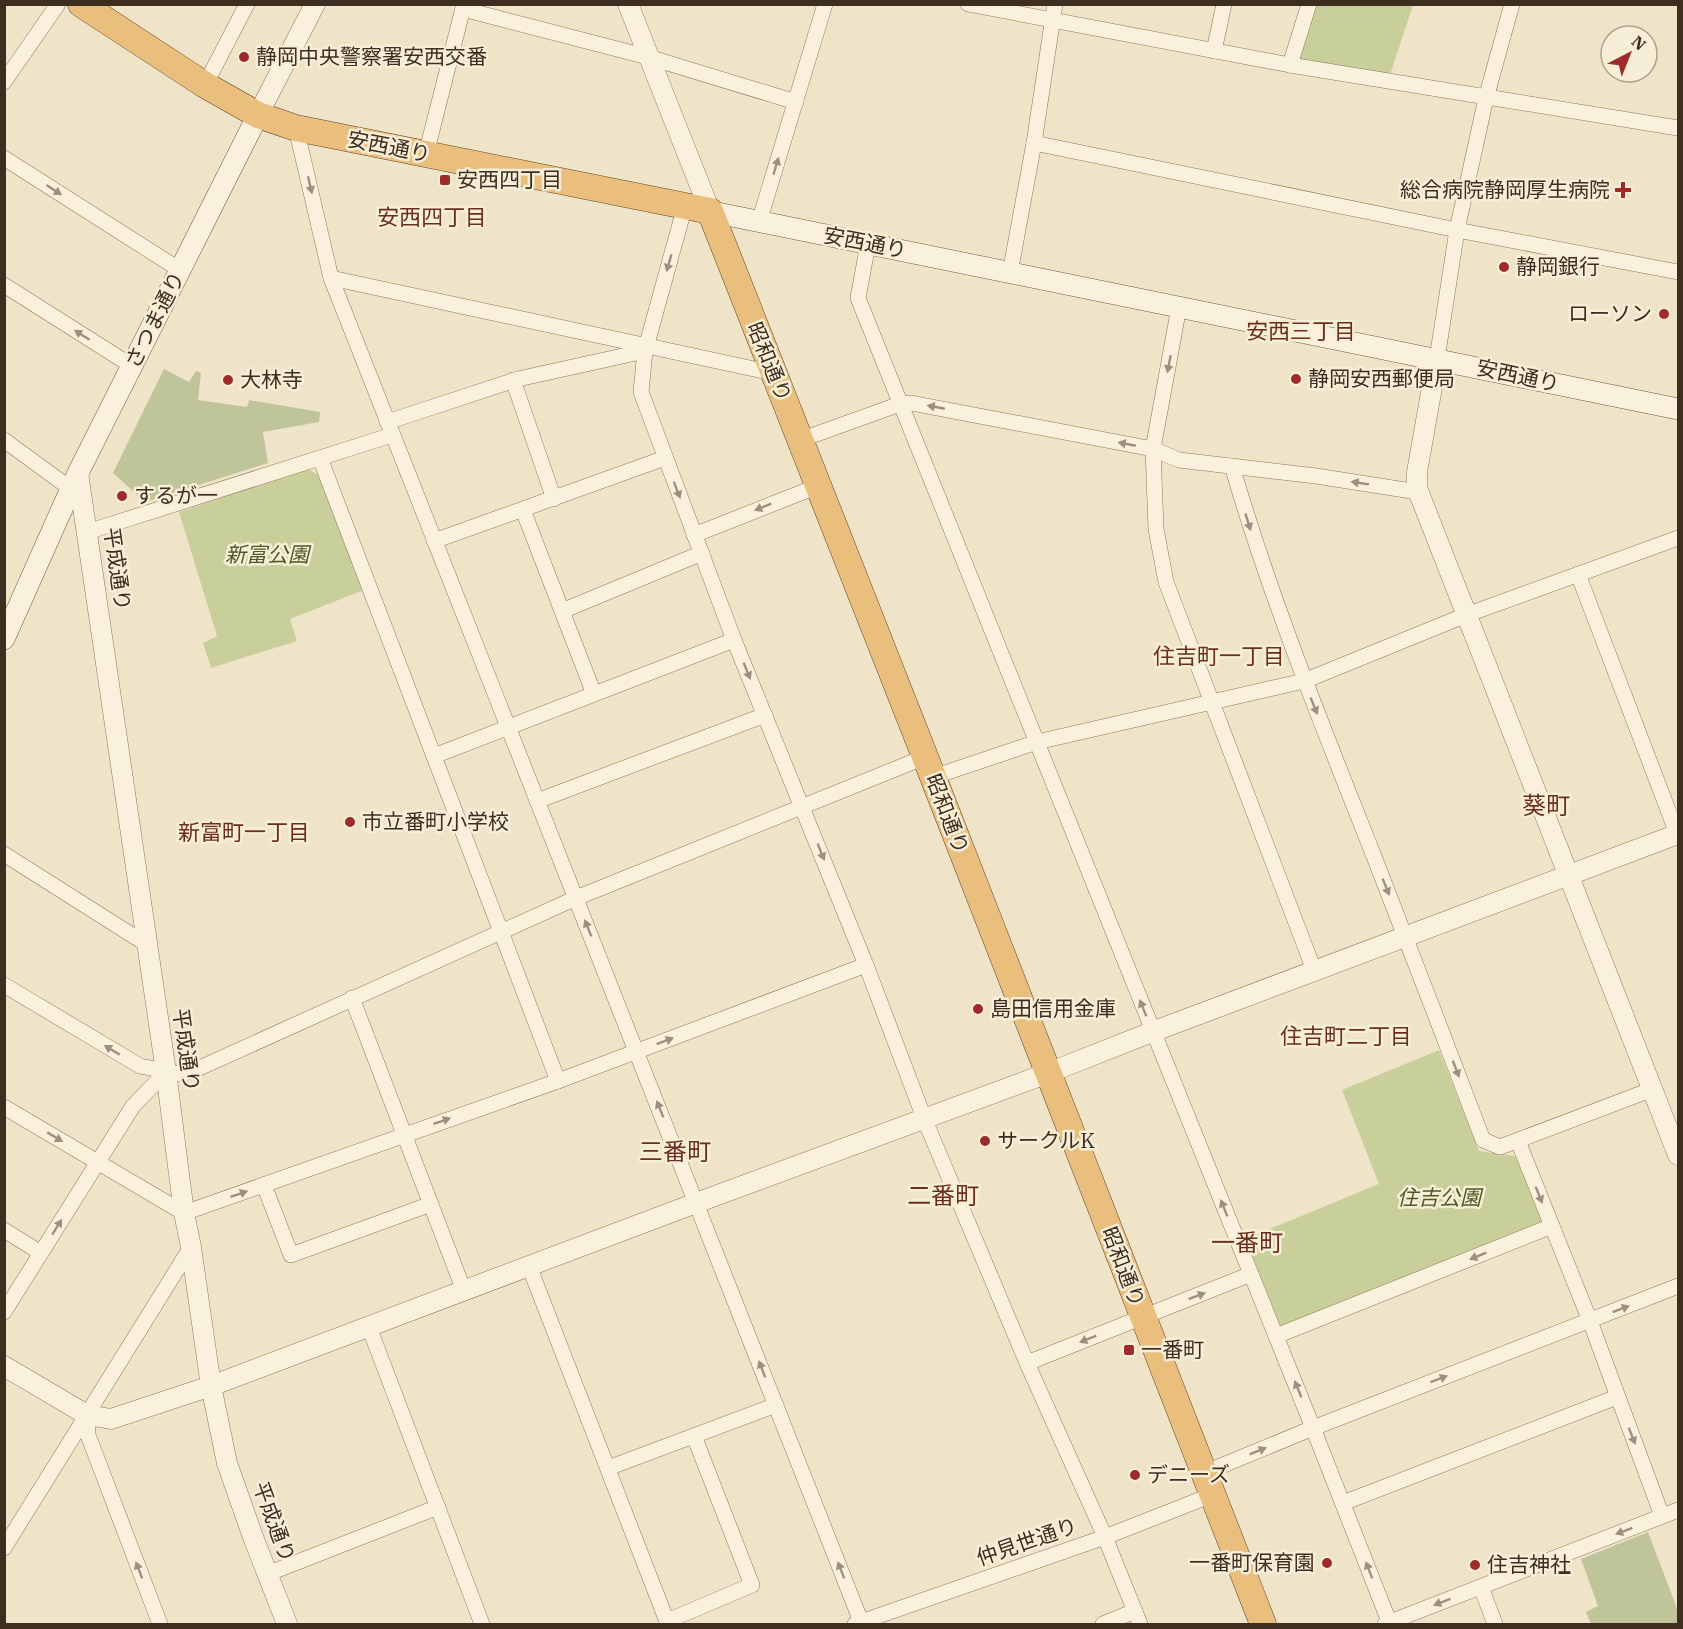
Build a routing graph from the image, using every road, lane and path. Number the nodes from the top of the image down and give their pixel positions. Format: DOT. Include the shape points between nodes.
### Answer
graph roads {
  1 [pos="58,4"];
  2 [pos="81,4"];
  3 [pos="247,4"];
  4 [pos="315,4"];
  5 [pos="628,4"];
  6 [pos="825,4"];
  7 [pos="968,4"];
  8 [pos="1055,4"];
  9 [pos="1224,4"];
  10 [pos="1309,4"];
  11 [pos="1512,4"];
  12 [pos="463,7"];
  13 [pos="1051,20"];
  14 [pos="1214,51"];
  15 [pos="648,57"];
  16 [pos="1290,65"];
  17 [pos="4,82"];
  18 [pos="205,85"];
  19 [pos="1486,98"];
  20 [pos="796,102"];
  21 [pos="258,115"];
  22 [pos="296,128"];
  23 [pos="1678,128"];
  24 [pos="1034,143"];
  25 [pos="426,154"];
  26 [pos="4,158"];
  27 [pos="697,209"];
  28 [pos="759,222"];
  29 [pos="1458,230"];
  30 [pos="868,244"];
  31 [pos="180,270"];
  32 [pos="1678,272"];
  33 [pos="1010,273"];
  34 [pos="331,278"];
  35 [pos="4,285"];
  36 [pos="1179,307"];
  37 [pos="646,348"];
  38 [pos="1437,359"];
  39 [pos="132,366"];
  40 [pos="773,373"];
  41 [pos="513,380"];
  42 [pos="900,404"];
  43 [pos="1678,409"];
  44 [pos="390,428"];
  45 [pos="4,440"];
  46 [pos="800,440"];
  47 [pos="1153,449"];
  48 [pos="320,458"];
  49 [pos="665,458"];
  50 [pos="1232,466"];
  51 [pos="75,481"];
  52 [pos="818,486"];
  53 [pos="1418,492"];
  54 [pos="554,499"];
  55 [pos="523,510"];
  56 [pos="87,532"];
  57 [pos="694,535"];
  58 [pos="1678,538"];
  59 [pos="434,541"];
  60 [pos="702,553"];
  61 [pos="1578,574"];
  62 [pos="562,611"];
  63 [pos="1466,615"];
  64 [pos="4,639"];
  65 [pos="734,640"];
  66 [pos="1304,681"];
  67 [pos="594,694"];
  68 [pos="1211,701"];
  69 [pos="765,715"];
  70 [pos="508,728"];
  71 [pos="1037,742"];
  72 [pos="434,756"];
  73 [pos="929,767"];
  74 [pos="537,801"];
  75 [pos="803,806"];
  76 [pos="1678,835"];
  77 [pos="4,854"];
  78 [pos="1569,876"];
  79 [pos="576,898"];
  80 [pos="502,932"];
  81 [pos="1405,936"];
  82 [pos="146,944"];
  83 [pos="866,965"];
  84 [pos="1314,970"];
  85 [pos="4,985"];
  86 [pos="352,998"];
  87 [pos="1152,1032"];
  88 [pos="637,1052"];
  89 [pos="166,1072"];
  90 [pos="1048,1073"];
  91 [pos="558,1081"];
  92 [pos="1653,1089"];
  93 [pos="4,1107"];
  94 [pos="924,1118"];
  95 [pos="405,1134"];
  96 [pos="1518,1141"];
  97 [pos="1678,1155"];
  98 [pos="97,1163"];
  99 [pos="264,1185"];
  100 [pos="696,1203"];
  101 [pos="431,1204"];
  102 [pos="184,1213"];
  103 [pos="1552,1226"];
  104 [pos="4,1230"];
  105 [pos="191,1247"];
  106 [pos="41,1253"];
  107 [pos="529,1266"];
  108 [pos="1251,1274"];
  109 [pos="1678,1287"];
  110 [pos="464,1291"];
  111 [pos="4,1312"];
  112 [pos="1143,1317"];
  113 [pos="1590,1321"];
  114 [pos="369,1327"];
  115 [pos="1276,1336"];
  116 [pos="1027,1364"];
  117 [pos="4,1366"];
  118 [pos="211,1386"];
  119 [pos="1617,1397"];
  120 [pos="776,1405"];
  121 [pos="87,1415"];
  122 [pos="1313,1428"];
  123 [pos="694,1436"];
  124 [pos="608,1468"];
  125 [pos="1208,1484"];
  126 [pos="1343,1503"];
  127 [pos="438,1507"];
  128 [pos="1678,1510"];
  129 [pos="1662,1516"];
  130 [pos="1105,1537"];
  131 [pos="4,1548"];
  132 [pos="267,1574"];
  133 [pos="1480,1587"];
  134 [pos="1137,1618"];
  135 [pos="668,1623"];
  136 [pos="160,1624"];
  137 [pos="287,1624"];
  138 [pos="482,1624"];
  139 [pos="859,1624"];
  140 [pos="1103,1624"];
  141 [pos="1263,1624"];
  142 [pos="1388,1624"];
  143 [pos="1495,1624"];
  1 -- 17 [label="street"];
  2 -- 18 [label="highway"];
  3 -- 18 [label="street"];
  4 -- 21 [label="street, さつま通り"];
  5 -- 15 [label="street, 昭和通り"];
  6 -- 20 [label="street"];
  7 -- 13 [label="street"];
  8 -- 13 [label="street"];
  9 -- 14 [label="street"];
  10 -- 16 [label="street"];
  11 -- 19 [label="street"];
  12 -- 15 [label="street"];
  12 -- 25 [label="street"];
  13 -- 14 [label="street"];
  13 -- 24 [label="street"];
  14 -- 16 [label="street"];
  15 -- 20 [label="street"];
  15 -- 27 [label="street, 昭和通り"];
  16 -- 19 [label="street"];
  18 -- 21 [label="highway"];
  19 -- 23 [label="street"];
  19 -- 29 [label="street"];
  28 -- 20 [label="street, one-way"];
  21 -- 22 [label="main road, 安西通り"];
  21 -- 31 [label="main road, さつま通り"];
  22 -- 25 [label="main road, 安西通り"];
  22 -- 34 [label="street, one-way"];
  24 -- 29 [label="street"];
  24 -- 33 [label="street"];
  25 -- 27 [label="main road, 安西通り"];
  26 -- 31 [label="street, one-way"];
  27 -- 28 [label="main road, 安西通り"];
  27 -- 37 [label="street, one-way"];
  27 -- 40 [label="highway, 昭和通り"];
  28 -- 30 [label="main road, 安西通り"];
  29 -- 32 [label="street"];
  29 -- 38 [label="street"];
  30 -- 33 [label="main road, 安西通り"];
  30 -- 42 [label="street" via="858,298"];
  31 -- 39 [label="main road, さつま通り"];
  33 -- 36 [label="main road, 安西通り"];
  34 -- 37 [label="street"];
  34 -- 44 [label="street"];
  39 -- 35 [label="street, one-way"];
  36 -- 38 [label="main road, 安西通り"];
  36 -- 47 [label="street, one-way"];
  37 -- 40 [label="street"];
  37 -- 41 [label="street"];
  37 -- 49 [label="street" via="641,392"];
  38 -- 43 [label="main road, 安西通り"];
  38 -- 53 [label="street" via="1417,472"];
  39 -- 51 [label="main road, さつま通り"];
  40 -- 46 [label="highway, 昭和通り"];
  41 -- 44 [label="street"];
  41 -- 54 [label="street"];
  42 -- 46 [label="street"];
  47 -- 42 [label="street, one-way"];
  42 -- 71 [label="street"];
  44 -- 48 [label="street"];
  44 -- 59 [label="street"];
  45 -- 51 [label="street"];
  46 -- 52 [label="highway, 昭和通り"];
  47 -- 50 [label="street" via="1179,460"];
  47 -- 68 [label="street" via="1156,529 1166,582"];
  48 -- 56 [label="street"];
  48 -- 72 [label="street"];
  49 -- 54 [label="street"];
  49 -- 57 [label="street, one-way"];
  53 -- 50 [label="street, one-way"];
  50 -- 66 [label="street, one-way"];
  51 -- 56 [label="street, 平成通り"];
  51 -- 64 [label="main road, さつま通り"];
  52 -- 57 [label="street, one-way"];
  52 -- 73 [label="highway, 昭和通り"];
  53 -- 63 [label="street"];
  54 -- 55 [label="street"];
  55 -- 59 [label="street"];
  55 -- 62 [label="street"];
  56 -- 82 [label="street, 平成通り"];
  57 -- 60 [label="street"];
  58 -- 61 [label="street"];
  59 -- 70 [label="street"];
  60 -- 62 [label="street"];
  60 -- 65 [label="street"];
  61 -- 63 [label="street"];
  61 -- 76 [label="street"];
  62 -- 67 [label="street"];
  63 -- 66 [label="street"];
  63 -- 78 [label="street"];
  65 -- 67 [label="street"];
  65 -- 69 [label="street, one-way"];
  66 -- 68 [label="street"];
  66 -- 81 [label="street, one-way"];
  67 -- 70 [label="street"];
  68 -- 71 [label="street"];
  68 -- 84 [label="street"];
  69 -- 74 [label="street"];
  69 -- 75 [label="street"];
  70 -- 72 [label="street"];
  70 -- 74 [label="street"];
  71 -- 73 [label="street"];
  87 -- 71 [label="street, one-way"];
  72 -- 80 [label="street"];
  73 -- 75 [label="street"];
  73 -- 90 [label="highway, 昭和通り"];
  74 -- 79 [label="street"];
  75 -- 79 [label="street"];
  75 -- 83 [label="street, one-way"];
  76 -- 78 [label="street"];
  77 -- 82 [label="street"];
  78 -- 81 [label="street"];
  78 -- 92 [label="street"];
  79 -- 80 [label="street"];
  88 -- 79 [label="street, one-way"];
  80 -- 86 [label="street"];
  80 -- 91 [label="street"];
  81 -- 84 [label="street"];
  81 -- 96 [label="street, one-way" via="1483,1140 1500,1147"];
  82 -- 89 [label="street, 平成通り"];
  88 -- 83 [label="street, one-way"];
  83 -- 94 [label="street"];
  84 -- 87 [label="street"];
  89 -- 85 [label="street, one-way" via="140,1066"];
  86 -- 89 [label="street" via="195,1070"];
  86 -- 95 [label="street"];
  87 -- 90 [label="street"];
  108 -- 87 [label="street, one-way"];
  88 -- 91 [label="street"];
  100 -- 88 [label="street, one-way"];
  89 -- 98 [label="street" via="133,1106"];
  89 -- 102 [label="street, 平成通り"];
  90 -- 94 [label="street"];
  90 -- 112 [label="highway, 昭和通り"];
  95 -- 91 [label="street, one-way"];
  92 -- 96 [label="street"];
  92 -- 97 [label="street"];
  93 -- 98 [label="street, one-way"];
  94 -- 100 [label="street"];
  94 -- 116 [label="street"];
  95 -- 99 [label="street"];
  95 -- 101 [label="street"];
  96 -- 103 [label="street, one-way"];
  98 -- 102 [label="street"];
  106 -- 98 [label="street, one-way"];
  99 -- 101 [label="street" via="291,1255"];
  102 -- 99 [label="street, one-way"];
  100 -- 107 [label="street"];
  120 -- 100 [label="street, one-way"];
  101 -- 110 [label="street"];
  102 -- 105 [label="street, 平成通り"];
  103 -- 113 [label="street"];
  103 -- 115 [label="street, one-way"];
  104 -- 106 [label="street"];
  105 -- 118 [label="street, 平成通り"];
  105 -- 121 [label="street"];
  106 -- 111 [label="street"];
  107 -- 110 [label="street"];
  107 -- 124 [label="street"];
  112 -- 108 [label="street, one-way"];
  108 -- 115 [label="street"];
  113 -- 109 [label="street, 仲見世通り, one-way"];
  110 -- 114 [label="street"];
  112 -- 116 [label="street, one-way"];
  112 -- 125 [label="highway, 昭和通り"];
  113 -- 119 [label="street"];
  122 -- 113 [label="street, 仲見世通り, one-way"];
  114 -- 118 [label="street"];
  114 -- 127 [label="street"];
  122 -- 115 [label="street, one-way"];
  116 -- 130 [label="street"];
  117 -- 121 [label="street"];
  118 -- 121 [label="street" via="111,1419"];
  118 -- 132 [label="street, 平成通り" via="227,1463"];
  119 -- 126 [label="street"];
  119 -- 129 [label="street, one-way"];
  120 -- 123 [label="street"];
  139 -- 120 [label="street, one-way"];
  121 -- 131 [label="street"];
  136 -- 121 [label="street, one-way" via="87,1435"];
  125 -- 122 [label="street, 仲見世通り, one-way"];
  122 -- 126 [label="street"];
  123 -- 124 [label="street"];
  123 -- 135 [label="street" via="752,1585"];
  124 -- 135 [label="street"];
  125 -- 130 [label="street, 仲見世通り"];
  125 -- 141 [label="highway, 昭和通り"];
  142 -- 126 [label="street, one-way"];
  127 -- 132 [label="street"];
  127 -- 138 [label="street"];
  128 -- 129 [label="street"];
  129 -- 133 [label="street, one-way"];
  130 -- 134 [label="street"];
  130 -- 139 [label="street, 仲見世通り"];
  132 -- 137 [label="street, 平成通り"];
  133 -- 142 [label="street, one-way"];
  133 -- 143 [label="street"];
  134 -- 140 [label="street"];
}
